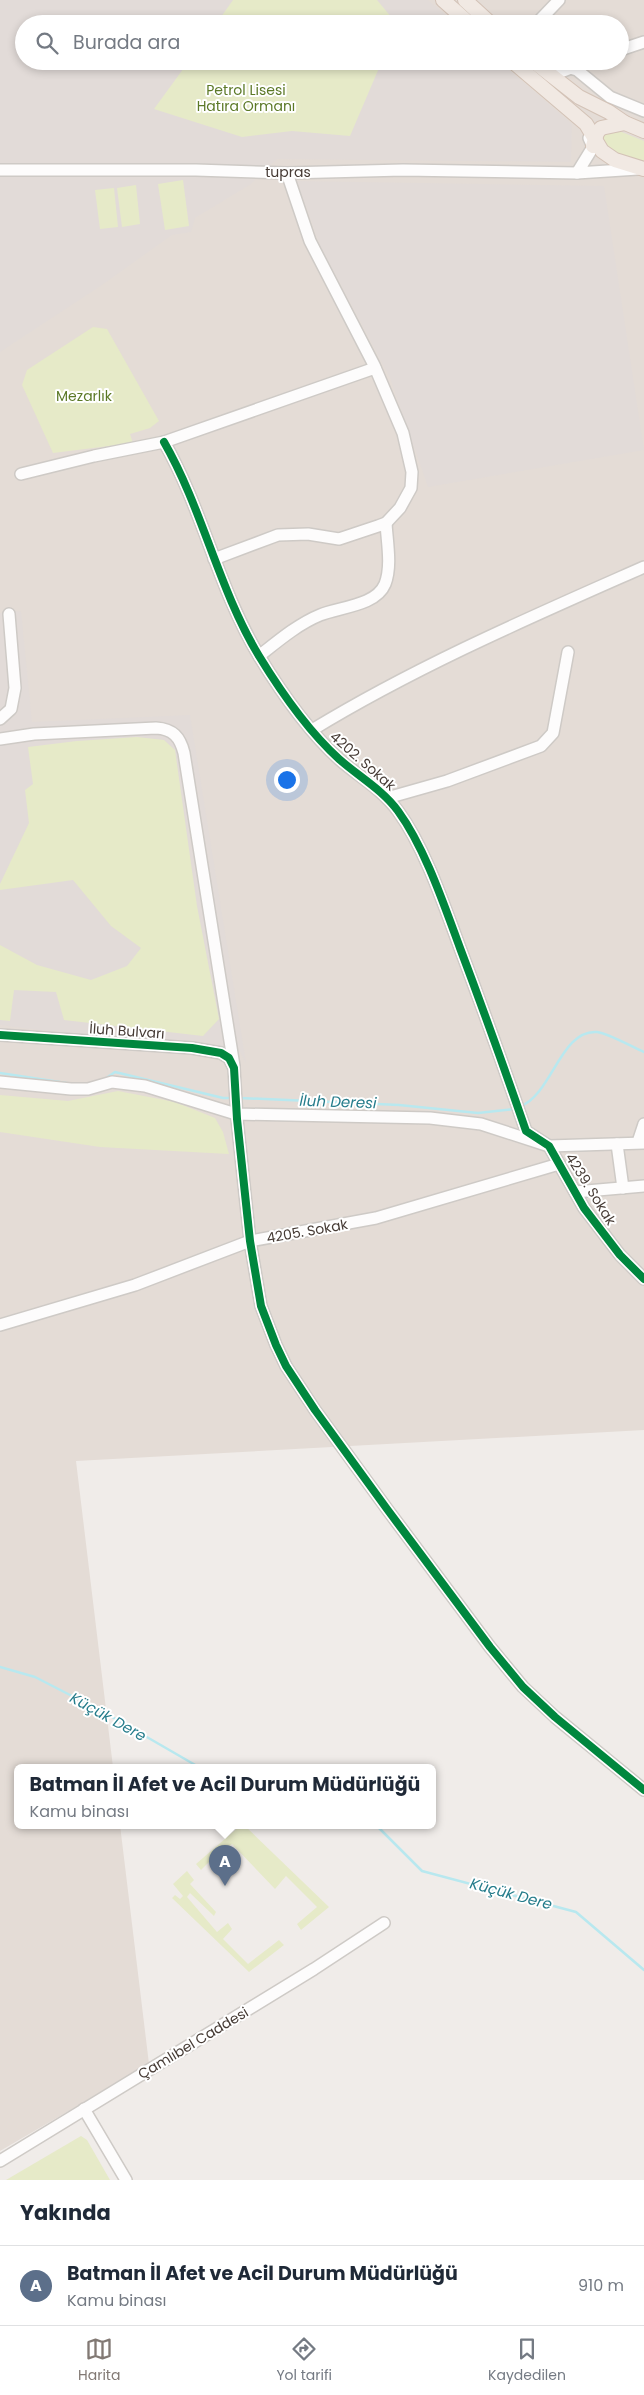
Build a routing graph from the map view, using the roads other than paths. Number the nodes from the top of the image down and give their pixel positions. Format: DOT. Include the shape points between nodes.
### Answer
graph roads {
  1 [pos="443,0"];
  2 [pos="465,0"];
  3 [pos="559,0"];
  4 [pos="460,15"];
  5 [pos="481,15"];
  6 [pos="545,15"];
  7 [pos="644,42"];
  8 [pos="629,47"];
  9 [pos="523,70"];
  10 [pos="544,70"];
  11 [pos="565,70"];
  12 [pos="577,70"];
  13 [pos="551,76"];
  14 [pos="644,111"];
  15 [pos="625,123"];
  16 [pos="644,131"];
  17 [pos="594,145"];
  18 [pos="642,168"];
  19 [pos="0,170"];
  20 [pos="287,173"];
  21 [pos="577,173"];
  22 [pos="375,368"];
  23 [pos="164,442"];
  24 [pos="21,474"];
  25 [pos="386,523"];
  26 [pos="214,558"];
  27 [pos="644,567"];
  28 [pos="9,614"];
  29 [pos="568,652"];
  30 [pos="259,656"];
  31 [pos="0,719"];
  32 [pos="312,730"];
  33 [pos="0,739"];
  34 [pos="387,798"];
  35 [pos="0,1035"];
  36 [pos="235,1073"];
  37 [pos="0,1082"];
  38 [pos="518,1108"];
  39 [pos="236,1112"];
  40 [pos="644,1124"];
  41 [pos="641,1143"];
  42 [pos="617,1144"];
  43 [pos="549,1146"];
  44 [pos="559,1164"];
  45 [pos="644,1186"];
  46 [pos="623,1188"];
  47 [pos="575,1192"];
  48 [pos="250,1241"];
  49 [pos="644,1279"];
  50 [pos="0,1324"];
  51 [pos="644,1790"];
  52 [pos="384,1923"];
  53 [pos="84,2110"];
  54 [pos="0,2162"];
  55 [pos="126,2180"];
  1 -- 4 [label="main road"];
  2 -- 5 [label="main road"];
  3 -- 6 [label="street"];
  7 -- 8 [label="street"];
  9 -- 17 [label="main road" via="586,124"];
  10 -- 13 [label="main road"];
  11 -- 13 [label="street"];
  12 -- 14 [label="street" via="610,96"];
  13 -- 15 [label="main road" via="579,97"];
  15 -- 16 [label="main road"];
  15 -- 17 [label="main road" via="601,128"];
  17 -- 18 [label="main road" via="615,160"];
  17 -- 21 [label="street"];
  18 -- 21 [label="street, tupras"];
  19 -- 20 [label="street, tupras"];
  20 -- 21 [label="street, tupras" via="403,170"];
  20 -- 22 [label="street" via="310,240"];
  22 -- 23 [label="street"];
  22 -- 25 [label="street" via="403,432 412,472 407,498"];
  23 -- 24 [label="street"];
  23 -- 26 [label="street, 4202. Sokak" via="179,468"];
  25 -- 26 [label="street" via="339,539 308,534 278,536"];
  25 -- 30 [label="street" via="388,572 377,595 318,616"];
  26 -- 30 [label="street, 4202. Sokak" via="230,600"];
  27 -- 32 [label="street" via="470,645 359,701"];
  28 -- 31 [label="street" via="15,688 11,709"];
  29 -- 34 [label="street" via="553,733 541,746 447,781"];
  30 -- 32 [label="street, 4202. Sokak"];
  32 -- 34 [label="street, 4202. Sokak" via="338,759"];
  33 -- 36 [label="street" via="34,734 156,728 168,729 177,736 184,753"];
  34 -- 38 [label="street, 4202. Sokak" via="413,836 443,900"];
  35 -- 36 [label="street, İluh Bulvarı" via="210,1050 229,1058"];
  36 -- 39 [label="street"];
  37 -- 39 [label="street" via="71,1089 88,1089 112,1082 145,1086"];
  38 -- 43 [label="street, 4239. Sokak" via="526,1131"];
  39 -- 43 [label="street" via="430,1118 481,1124"];
  39 -- 48 [label="street"];
  40 -- 41 [label="street"];
  41 -- 42 [label="street"];
  42 -- 43 [label="street"];
  42 -- 46 [label="street"];
  43 -- 44 [label="street, 4239. Sokak"];
  44 -- 47 [label="street, 4239. Sokak"];
  44 -- 48 [label="street, 4205. Sokak" via="376,1218"];
  45 -- 46 [label="street"];
  46 -- 47 [label="street"];
  47 -- 49 [label="street, 4239. Sokak" via="620,1255"];
  48 -- 50 [label="street, 4205. Sokak" via="136,1286"];
  48 -- 51 [label="street" via="261,1306 268,1325 286,1366 315,1410 523,1687"];
  52 -- 53 [label="street, Çamlıbel Caddesi" via="314,1970"];
  53 -- 54 [label="street, Çamlıbel Caddesi"];
  53 -- 55 [label="street"];
}
